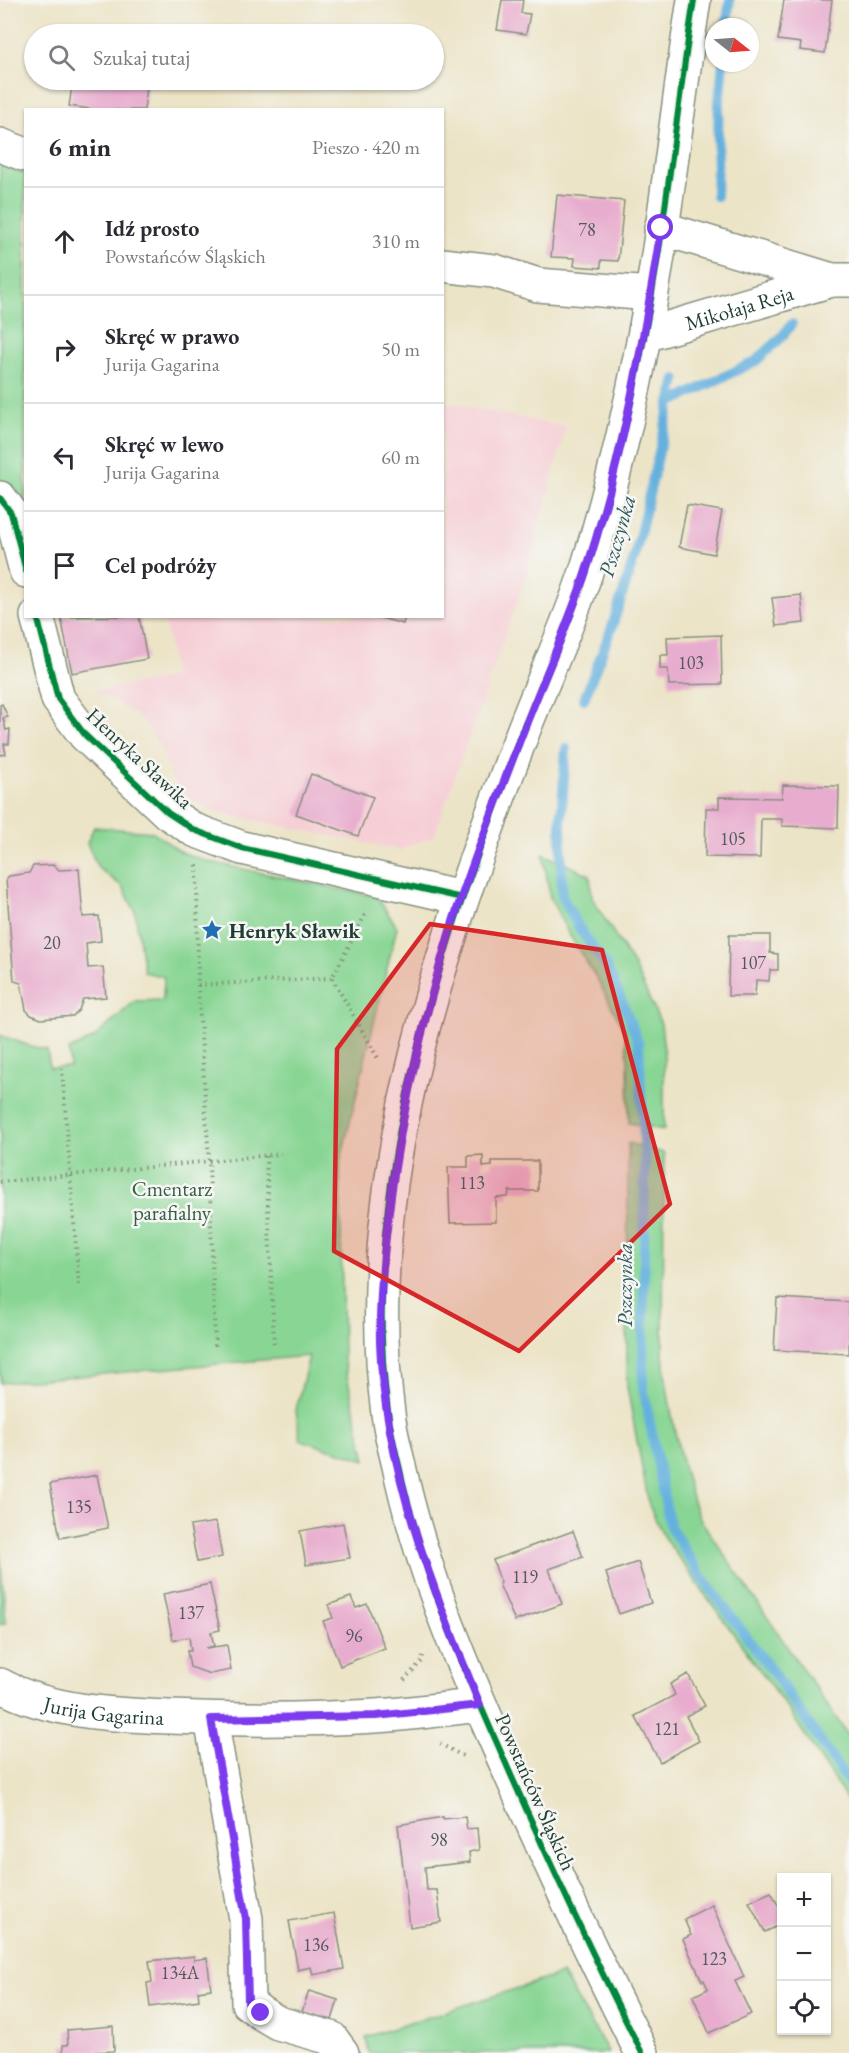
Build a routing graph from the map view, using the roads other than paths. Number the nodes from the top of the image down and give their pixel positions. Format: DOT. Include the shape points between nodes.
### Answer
graph roads {
  1 [pos="694,0"];
  2 [pos="0,145"];
  3 [pos="24,154"];
  4 [pos="661,228"];
  5 [pos="444,265"];
  6 [pos="840,280"];
  7 [pos="651,294"];
  8 [pos="645,335"];
  9 [pos="0,498"];
  10 [pos="24,563"];
  11 [pos="38,618"];
  12 [pos="462,898"];
  13 [pos="0,1685"];
  14 [pos="480,1705"];
  15 [pos="211,1719"];
  16 [pos="342,2053"];
  17 [pos="642,2053"];
  1 -- 4 [label="street, Powstańców Śląskich"];
  2 -- 3 [label="street"];
  4 -- 6 [label="street, Mikołaja Reja"];
  4 -- 7 [label="street, Powstańców Śląskich"];
  5 -- 7 [label="street" via="494,271 538,285"];
  6 -- 8 [label="street, Mikołaja Reja"];
  7 -- 8 [label="street, Powstańców Śląskich"];
  8 -- 12 [label="street, Powstańców Śląskich" via="623,439 584,576"];
  9 -- 10 [label="street" via="11,513"];
  11 -- 12 [label="street, Henryka Sławika" via="58,699 85,735 168,813 194,830 242,848"];
  12 -- 14 [label="street, Powstańców Śląskich" via="405,1104 382,1265 380,1343 388,1419 410,1518"];
  13 -- 15 [label="street, Jurija Gagarina" via="75,1709"];
  14 -- 15 [label="street, Jurija Gagarina" via="376,1716"];
  14 -- 17 [label="street, Powstańców Śląskich" via="584,1938"];
  15 -- 16 [label="street" via="246,1919 248,2002 278,2022 332,2038"];
}
